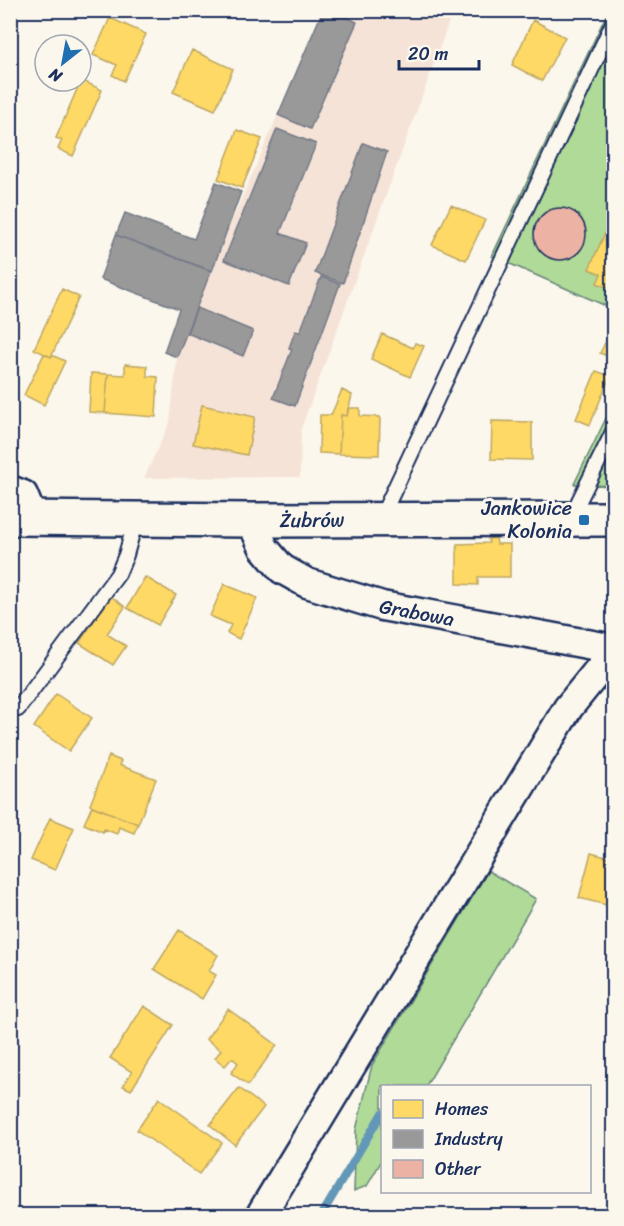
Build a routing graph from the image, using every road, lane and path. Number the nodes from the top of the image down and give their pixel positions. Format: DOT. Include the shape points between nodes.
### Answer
graph roads {
  1 [pos="614,21"];
  2 [pos="614,430"];
  3 [pos="10,490"];
  4 [pos="21,518"];
  5 [pos="136,519"];
  6 [pos="614,519"];
  7 [pos="251,520"];
  8 [pos="380,520"];
  9 [pos="569,520"];
  10 [pos="614,650"];
  11 [pos="18,709"];
  12 [pos="260,1215"];
  1 -- 8 [label="lane"];
  2 -- 9 [label="lane"];
  3 -- 4 [label="street" via="23,495"];
  4 -- 5 [label="main road, Żubrów"];
  5 -- 7 [label="main road, Żubrów"];
  5 -- 11 [label="lane" via="118,574"];
  6 -- 9 [label="main road, Żubrów"];
  7 -- 8 [label="main road, Żubrów"];
  7 -- 10 [label="street, Grabowa" via="264,548 282,569 308,583 382,606"];
  8 -- 9 [label="main road, Żubrów"];
  10 -- 12 [label="street" via="567,708"];
}
